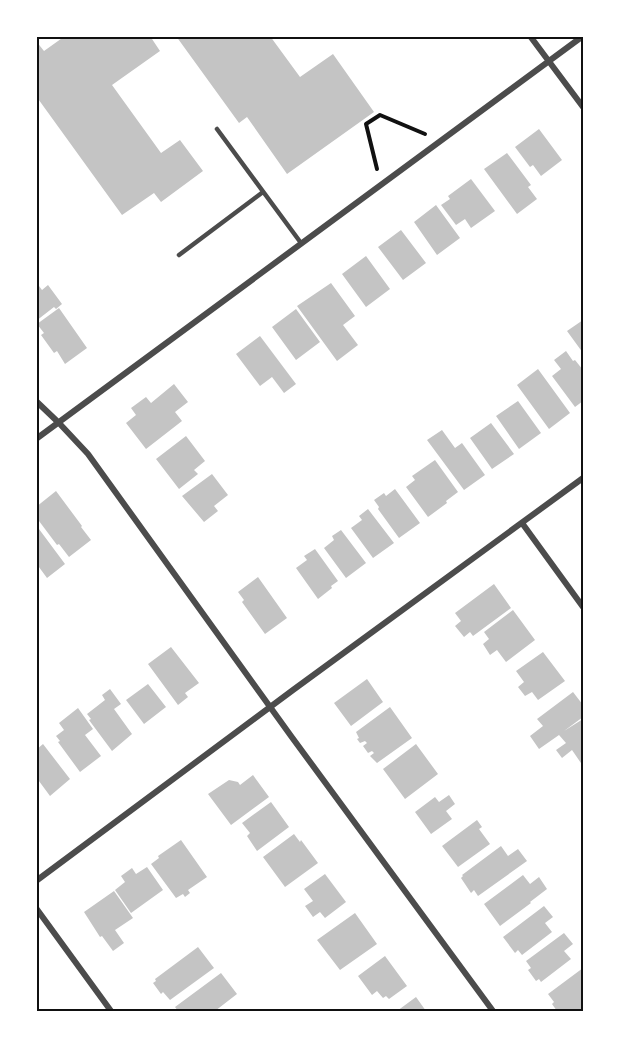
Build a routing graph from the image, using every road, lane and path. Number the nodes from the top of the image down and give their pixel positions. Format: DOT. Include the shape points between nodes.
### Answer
graph roads {
  1 [pos="530,36"];
  2 [pos="583,36"];
  3 [pos="548,61"];
  4 [pos="583,107"];
  5 [pos="217,129"];
  6 [pos="440,141"];
  7 [pos="381,184"];
  8 [pos="263,192"];
  9 [pos="301,243"];
  10 [pos="179,255"];
  11 [pos="36,401"];
  12 [pos="59,423"];
  13 [pos="36,439"];
  14 [pos="583,478"];
  15 [pos="522,523"];
  16 [pos="583,607"];
  17 [pos="270,707"];
  18 [pos="36,881"];
  19 [pos="36,908"];
  20 [pos="111,1011"];
  21 [pos="494,1011"];
  1 -- 3 [label="street"];
  2 -- 3 [label="street"];
  3 -- 4 [label="street"];
  3 -- 6 [label="street"];
  5 -- 8 [label="lane"];
  6 -- 7 [label="street"];
  6 -- 7 [label="path" via="380,115 366,124"];
  7 -- 9 [label="street"];
  8 -- 9 [label="lane"];
  8 -- 10 [label="lane"];
  9 -- 12 [label="street"];
  11 -- 12 [label="street"];
  12 -- 13 [label="street"];
  12 -- 17 [label="street" via="84,449"];
  14 -- 15 [label="street"];
  15 -- 16 [label="street"];
  15 -- 17 [label="street"];
  17 -- 18 [label="street"];
  17 -- 21 [label="street"];
  19 -- 20 [label="street"];
}
